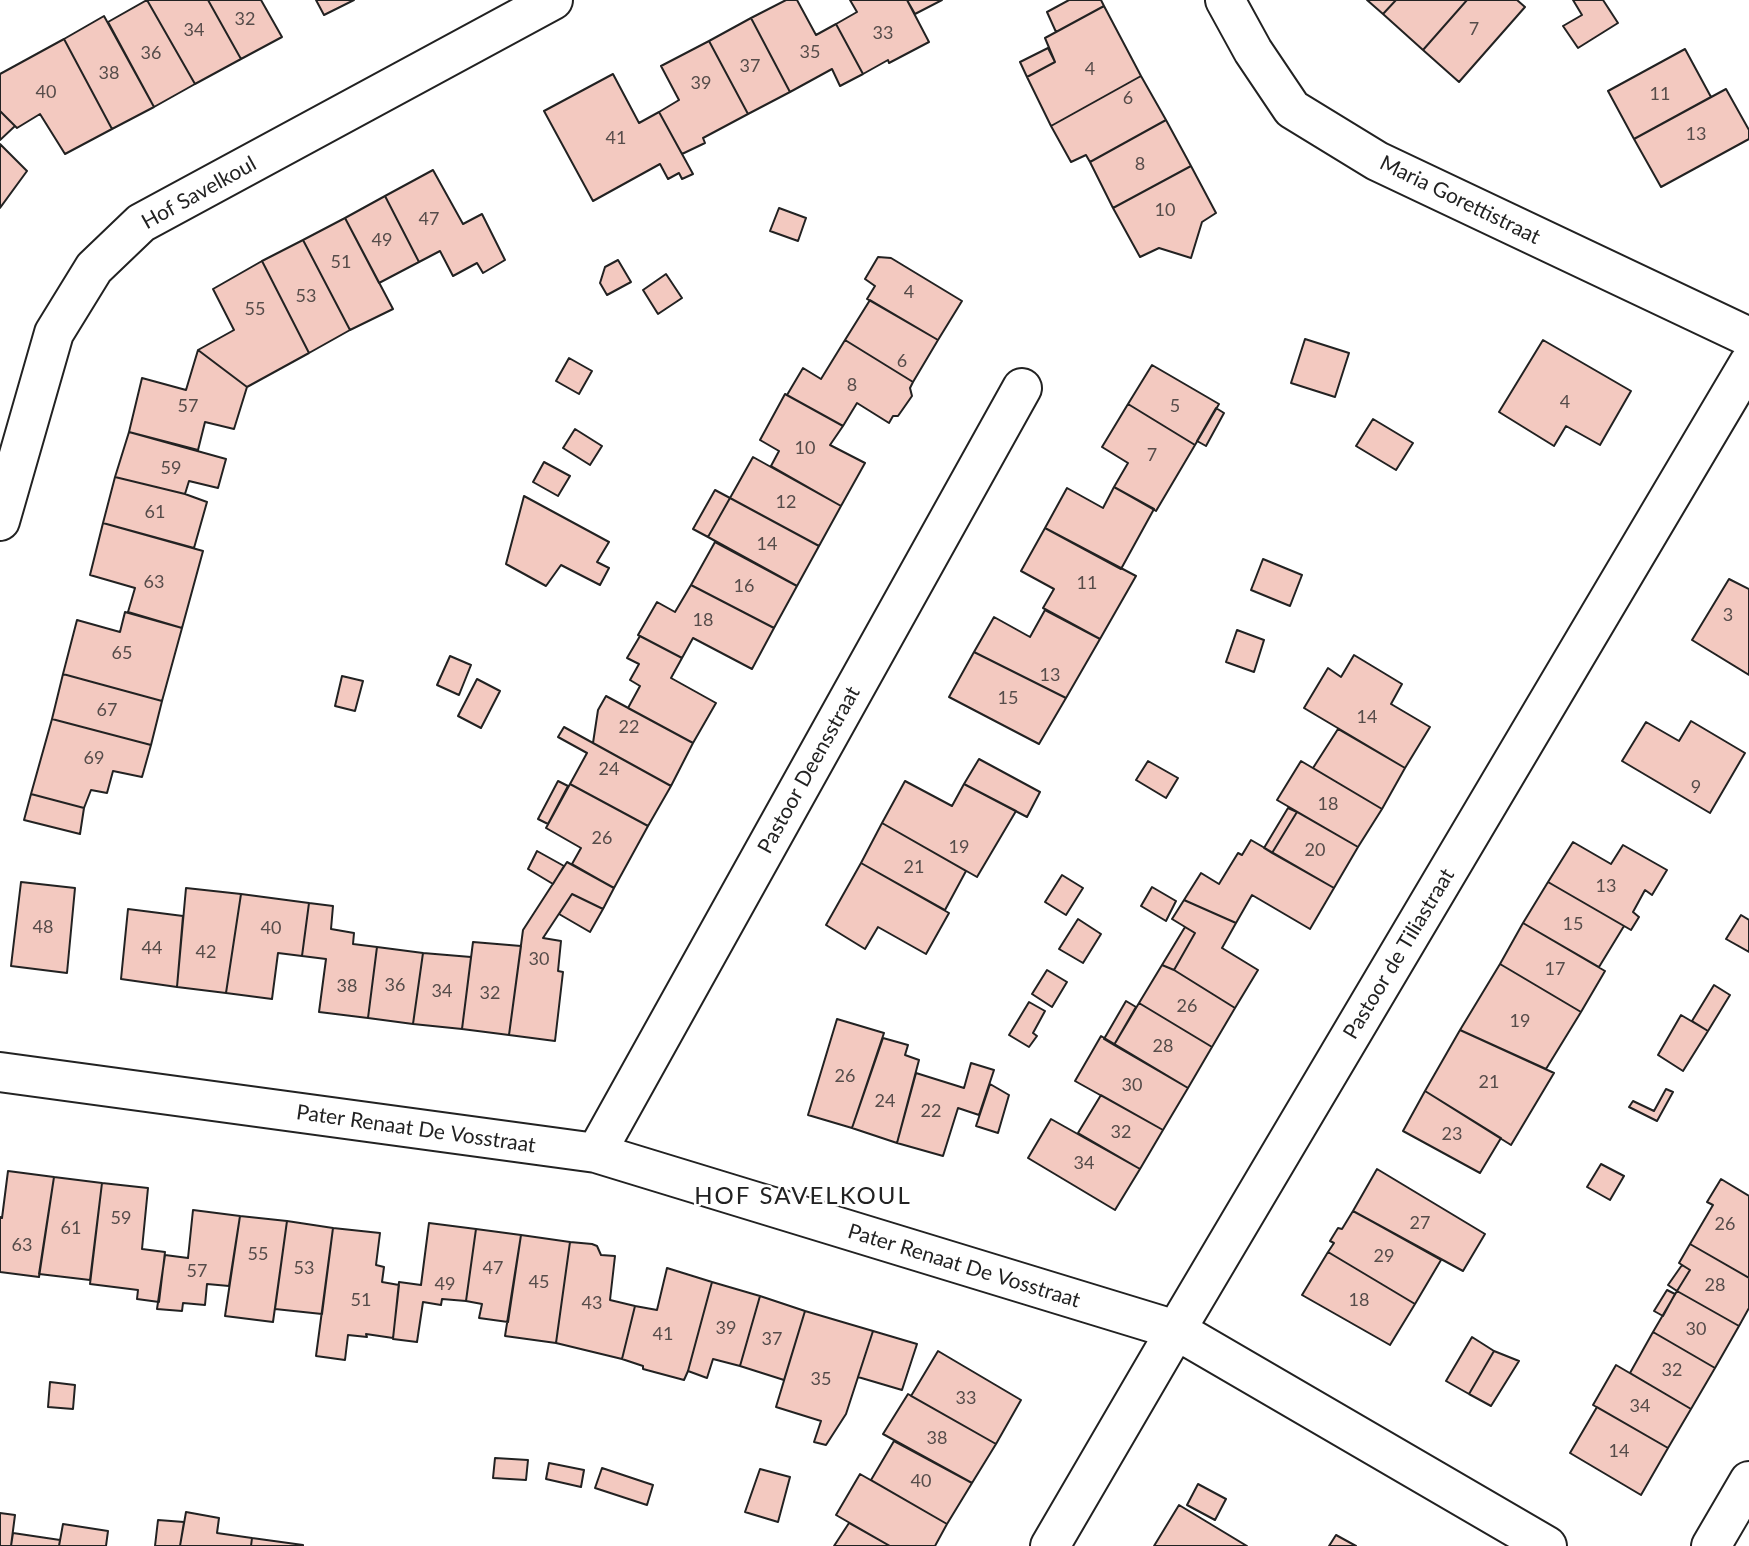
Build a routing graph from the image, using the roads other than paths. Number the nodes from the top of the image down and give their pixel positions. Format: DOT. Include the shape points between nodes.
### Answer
graph roads {
  1 [pos="553,0"];
  2 [pos="1225,0"];
  3 [pos="1749,337"];
  4 [pos="1749,363"];
  5 [pos="1022,388"];
  6 [pos="0,521"];
  7 [pos="0,1072"];
  8 [pos="596,1153"];
  9 [pos="1176,1330"];
  10 [pos="1749,1481"];
  11 [pos="1050,1546"];
  12 [pos="1547,1546"];
  13 [pos="1712,1546"];
  1 -- 6 [label="street, Hof Savelkoul" via="141,223 94,268 54,333"];
  2 -- 3 [label="street, Maria Gorettistraat" via="1292,109 1377,162"];
  4 -- 9 [label="street, Pastoor de Tiliastraat"];
  5 -- 8 [label="street, Pastoor Deensstraat"];
  7 -- 8 [label="street, Pater Renaat De Vosstraat"];
  8 -- 9 [label="street, Pater Renaat De Vosstraat"];
  9 -- 11 [label="street, Pastoor de Tiliastraat"];
  9 -- 12 [label="street, Pater Renaat De Vosstraat"];
  10 -- 13 [label="street"];
}
